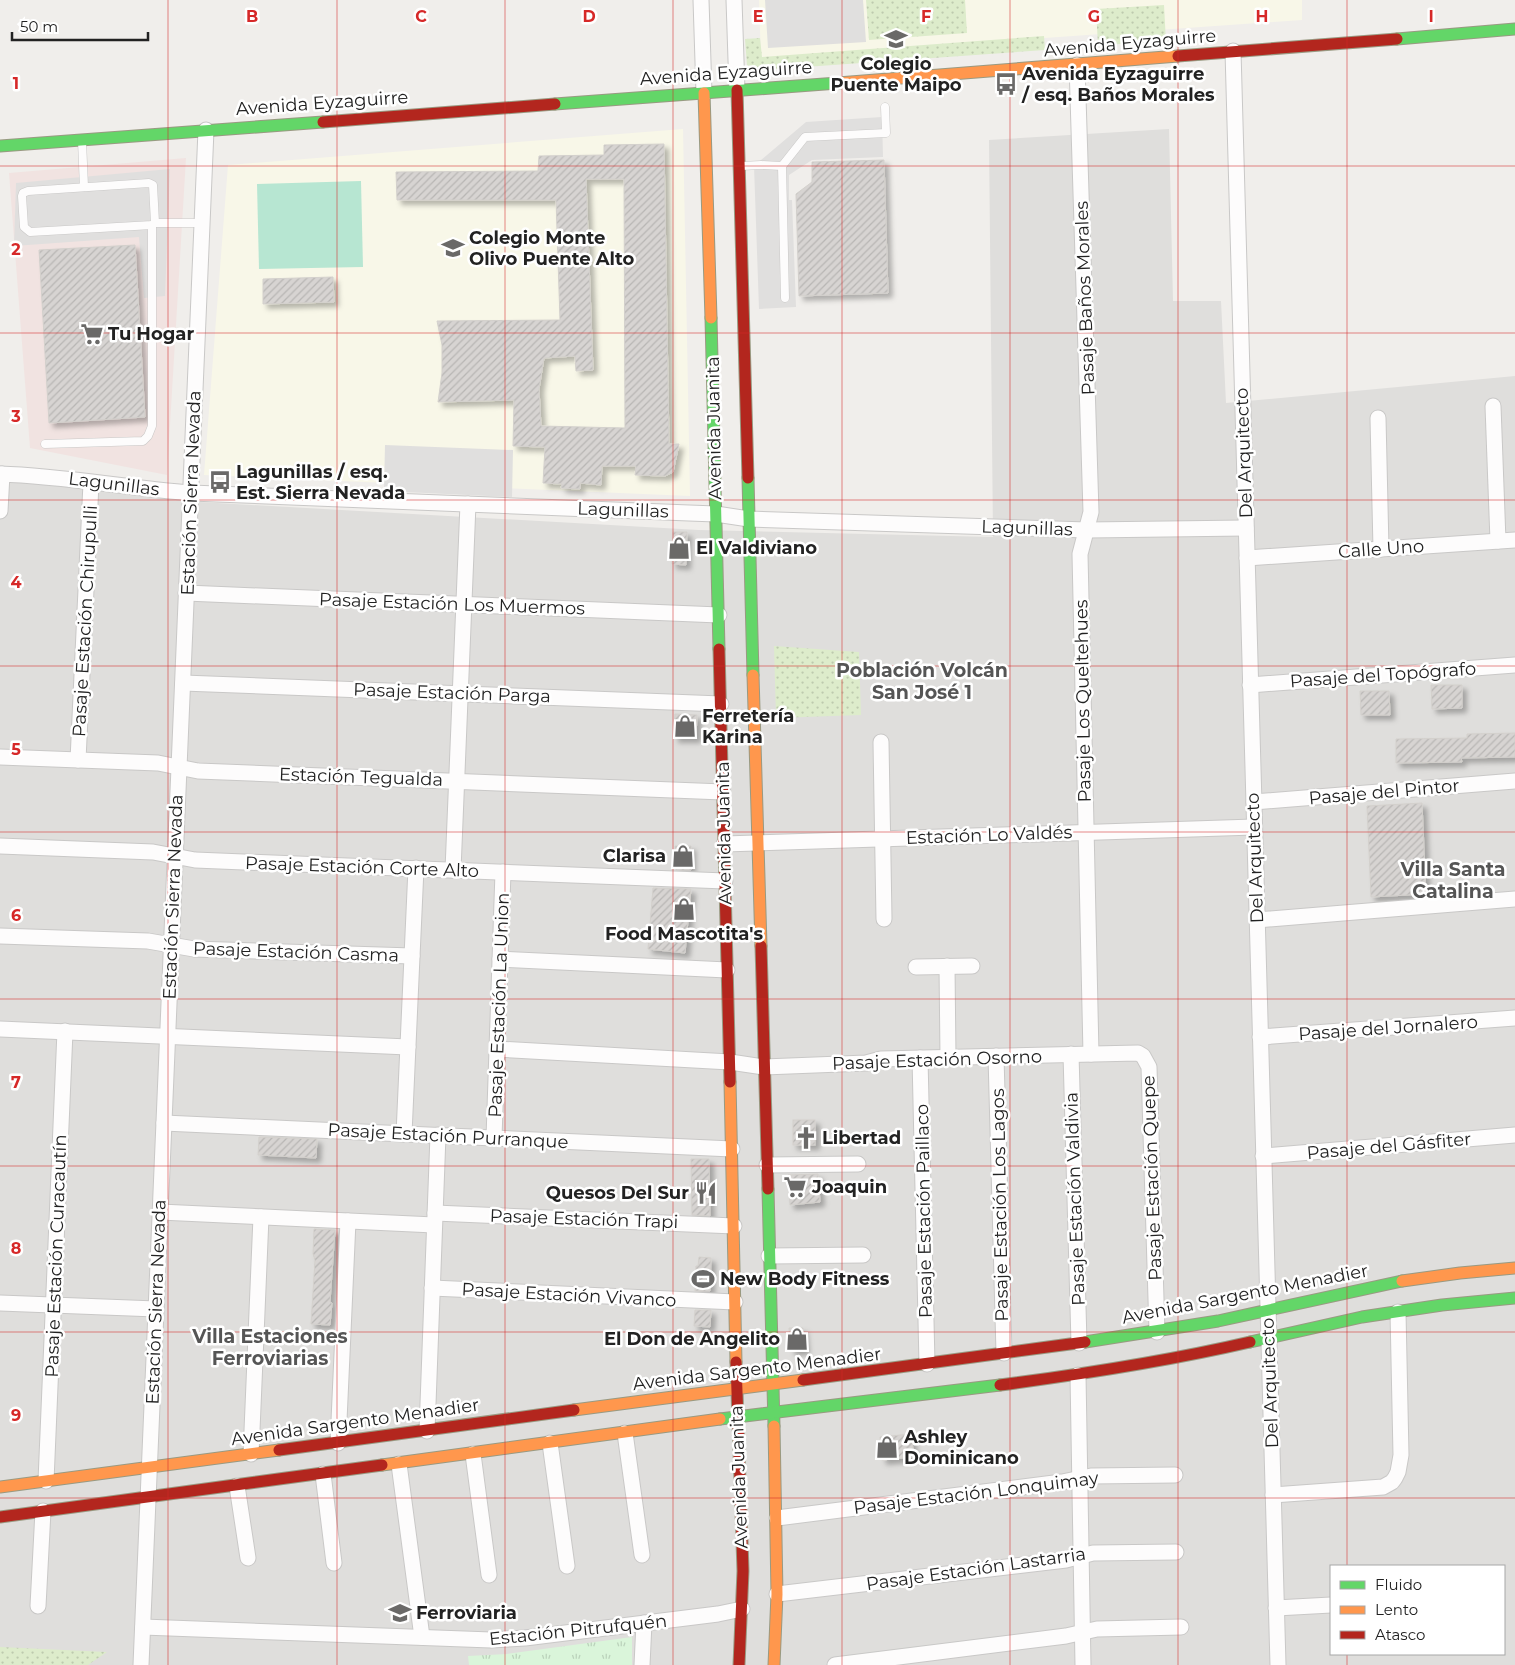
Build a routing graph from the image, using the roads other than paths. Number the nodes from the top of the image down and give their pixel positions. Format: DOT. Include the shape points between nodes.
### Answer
graph roads {
  1 [pos="701,0"];
  2 [pos="734,0"];
  3 [pos="1515,29"];
  4 [pos="1233,52"];
  5 [pos="1078,65"];
  6 [pos="737,90"];
  7 [pos="704,93"];
  8 [pos="885,107"];
  9 [pos="206,130"];
  10 [pos="82,139"];
  11 [pos="0,146"];
  12 [pos="739,166"];
  13 [pos="782,166"];
  14 [pos="84,187"];
  15 [pos="202,223"];
  16 [pos="153,224"];
  17 [pos="785,298"];
  18 [pos="1492,406"];
  19 [pos="1378,418"];
  20 [pos="45,444"];
  21 [pos="1,474"];
  22 [pos="91,483"];
  23 [pos="191,492"];
  24 [pos="468,504"];
  25 [pos="0,511"];
  26 [pos="716,514"];
  27 [pos="749,519"];
  28 [pos="1246,528"];
  29 [pos="1087,530"];
  30 [pos="1515,540"];
  31 [pos="1498,541"];
  32 [pos="1381,549"];
  33 [pos="1247,558"];
  34 [pos="186,593"];
  35 [pos="464,605"];
  36 [pos="719,615"];
  37 [pos="1515,665"];
  38 [pos="183,682"];
  39 [pos="1250,685"];
  40 [pos="460,694"];
  41 [pos="721,704"];
  42 [pos="881,742"];
  43 [pos="0,757"];
  44 [pos="78,760"];
  45 [pos="179,767"];
  46 [pos="457,781"];
  47 [pos="1515,781"];
  48 [pos="723,792"];
  49 [pos="1254,802"];
  50 [pos="1254,827"];
  51 [pos="1086,832"];
  52 [pos="882,839"];
  53 [pos="758,843"];
  54 [pos="724,844"];
  55 [pos="0,846"];
  56 [pos="175,856"];
  57 [pos="416,868"];
  58 [pos="453,870"];
  59 [pos="503,872"];
  60 [pos="725,881"];
  61 [pos="1515,899"];
  62 [pos="884,919"];
  63 [pos="1257,920"];
  64 [pos="0,936"];
  65 [pos="171,945"];
  66 [pos="412,956"];
  67 [pos="500,959"];
  68 [pos="947,966"];
  69 [pos="972,966"];
  70 [pos="916,967"];
  71 [pos="727,970"];
  72 [pos="1515,1018"];
  73 [pos="0,1029"];
  74 [pos="65,1032"];
  75 [pos="168,1036"];
  76 [pos="1260,1037"];
  77 [pos="408,1047"];
  78 [pos="497,1049"];
  79 [pos="1071,1054"];
  80 [pos="1091,1054"];
  81 [pos="996,1056"];
  82 [pos="1144,1056"];
  83 [pos="948,1057"];
  84 [pos="920,1058"];
  85 [pos="730,1062"];
  86 [pos="764,1067"];
  87 [pos="164,1123"];
  88 [pos="404,1134"];
  89 [pos="438,1135"];
  90 [pos="1515,1135"];
  91 [pos="494,1138"];
  92 [pos="732,1149"];
  93 [pos="1263,1156"];
  94 [pos="858,1164"];
  95 [pos="767,1166"];
  96 [pos="160,1212"];
  97 [pos="261,1217"];
  98 [pos="434,1219"];
  99 [pos="348,1221"];
  100 [pos="734,1226"];
  101 [pos="863,1255"];
  102 [pos="769,1256"];
  103 [pos="1515,1268"];
  104 [pos="432,1288"];
  105 [pos="1515,1298"];
  106 [pos="735,1302"];
  107 [pos="0,1303"];
  108 [pos="54,1305"];
  109 [pos="156,1309"];
  110 [pos="1268,1309"];
  111 [pos="1398,1312"];
  112 [pos="1157,1332"];
  113 [pos="1268,1338"];
  114 [pos="1079,1343"];
  115 [pos="1004,1353"];
  116 [pos="927,1364"];
  117 [pos="1078,1375"];
  118 [pos="773,1385"];
  119 [pos="736,1388"];
  120 [pos="774,1412"];
  121 [pos="737,1418"];
  122 [pos="426,1431"];
  123 [pos="625,1433"];
  124 [pos="338,1443"];
  125 [pos="550,1443"];
  126 [pos="251,1454"];
  127 [pos="473,1454"];
  128 [pos="399,1464"];
  129 [pos="150,1468"];
  130 [pos="323,1474"];
  131 [pos="1175,1475"];
  132 [pos="1079,1479"];
  133 [pos="46,1481"];
  134 [pos="237,1486"];
  135 [pos="0,1487"];
  136 [pos="1273,1496"];
  137 [pos="148,1498"];
  138 [pos="43,1512"];
  139 [pos="0,1517"];
  140 [pos="777,1518"];
  141 [pos="1176,1552"];
  142 [pos="642,1555"];
  143 [pos="1081,1556"];
  144 [pos="248,1558"];
  145 [pos="334,1563"];
  146 [pos="567,1566"];
  147 [pos="489,1574"];
  148 [pos="777,1594"];
  149 [pos="1330,1605"];
  150 [pos="38,1606"];
  151 [pos="1276,1608"];
  152 [pos="742,1609"];
  153 [pos="644,1623"];
  154 [pos="1181,1626"];
  155 [pos="143,1627"];
  156 [pos="1083,1632"];
  157 [pos="422,1638"];
  158 [pos="141,1665"];
  159 [pos="642,1665"];
  160 [pos="739,1665"];
  161 [pos="774,1665"];
  162 [pos="835,1665"];
  163 [pos="1083,1665"];
  164 [pos="1278,1665"];
  1 -- 7 [label="street, Avenida Juanita"];
  2 -- 6 [label="street, Avenida Juanita"];
  3 -- 4 [label="main road, Avenida Eyzaguirre"];
  4 -- 5 [label="main road, Avenida Eyzaguirre"];
  4 -- 28 [label="street, Del Arquitecto"];
  5 -- 6 [label="main road, Avenida Eyzaguirre"];
  5 -- 29 [label="street, Pasaje Baños Morales" via="1091,512"];
  6 -- 7 [label="main road, Avenida Eyzaguirre"];
  6 -- 12 [label="main road, Avenida Juanita"];
  7 -- 9 [label="main road, Avenida Eyzaguirre"];
  7 -- 26 [label="main road, Avenida Juanita"];
  8 -- 13 [label="lane" via="886,133 805,137"];
  9 -- 10 [label="main road, Avenida Eyzaguirre"];
  9 -- 15 [label="street, Estación Sierra Nevada"];
  10 -- 11 [label="main road, Avenida Eyzaguirre"];
  10 -- 14 [label="lane"];
  12 -- 13 [label="lane"];
  12 -- 27 [label="main road, Avenida Juanita"];
  13 -- 17 [label="lane"];
  14 -- 16 [label="lane" via="153,185"];
  14 -- 16 [label="lane" via="23,193 26,230"];
  15 -- 16 [label="lane"];
  15 -- 23 [label="street, Estación Sierra Nevada"];
  16 -- 20 [label="lane" via="152,426 148,436 143,441"];
  18 -- 31 [label="street"];
  19 -- 32 [label="street"];
  21 -- 22 [label="street, Lagunillas"];
  21 -- 25 [label="street"];
  22 -- 23 [label="street, Lagunillas"];
  22 -- 44 [label="street, Pasaje Estación Chirupulli"];
  23 -- 24 [label="street, Lagunillas"];
  23 -- 34 [label="street, Estación Sierra Nevada"];
  24 -- 26 [label="street, Lagunillas"];
  24 -- 35 [label="street"];
  26 -- 27 [label="street, Lagunillas"];
  26 -- 36 [label="main road, Avenida Juanita"];
  27 -- 29 [label="street, Lagunillas"];
  27 -- 53 [label="main road, Avenida Juanita"];
  28 -- 29 [label="street, Lagunillas"];
  28 -- 33 [label="street, Del Arquitecto"];
  29 -- 51 [label="street, Pasaje Los Queltehues" via="1080,554"];
  30 -- 31 [label="street, Calle Uno"];
  31 -- 32 [label="street, Calle Uno"];
  32 -- 33 [label="street, Calle Uno"];
  33 -- 39 [label="street, Del Arquitecto"];
  34 -- 35 [label="street, Pasaje Estación Los Muermos"];
  34 -- 38 [label="street, Estación Sierra Nevada"];
  35 -- 36 [label="street, Pasaje Estación Los Muermos"];
  35 -- 40 [label="street"];
  36 -- 41 [label="main road, Avenida Juanita"];
  37 -- 39 [label="street, Pasaje del Topógrafo"];
  38 -- 40 [label="street, Pasaje Estación Parga"];
  38 -- 45 [label="street, Estación Sierra Nevada"];
  39 -- 49 [label="street, Del Arquitecto"];
  40 -- 41 [label="street, Pasaje Estación Parga"];
  40 -- 46 [label="street"];
  41 -- 48 [label="main road, Avenida Juanita"];
  42 -- 52 [label="street"];
  43 -- 44 [label="street, Estación Tegualda"];
  44 -- 45 [label="street, Estación Tegualda" via="158,763"];
  45 -- 46 [label="street, Estación Tegualda" via="198,771"];
  45 -- 56 [label="street, Estación Sierra Nevada"];
  46 -- 48 [label="street, Estación Tegualda"];
  46 -- 58 [label="street"];
  47 -- 49 [label="street, Pasaje del Pintor"];
  48 -- 54 [label="main road, Avenida Juanita"];
  49 -- 50 [label="street, Del Arquitecto"];
  50 -- 51 [label="street, Estación Lo Valdés"];
  50 -- 63 [label="street, Del Arquitecto"];
  51 -- 52 [label="street, Estación Lo Valdés"];
  51 -- 80 [label="street, Pasaje Los Queltehues"];
  52 -- 53 [label="street, Estación Lo Valdés"];
  52 -- 62 [label="street"];
  53 -- 54 [label="street, Estación Lo Valdés"];
  53 -- 86 [label="main road, Avenida Juanita"];
  54 -- 60 [label="main road, Avenida Juanita"];
  55 -- 56 [label="street, Pasaje Estación Corte Alto" via="153,852"];
  56 -- 57 [label="street, Pasaje Estación Corte Alto" via="195,860"];
  56 -- 65 [label="street, Estación Sierra Nevada"];
  57 -- 58 [label="street, Pasaje Estación Corte Alto"];
  57 -- 66 [label="street"];
  58 -- 59 [label="street, Pasaje Estación Corte Alto"];
  59 -- 60 [label="street, Pasaje Estación Corte Alto"];
  59 -- 67 [label="street, Pasaje Estación La Union"];
  60 -- 71 [label="main road, Avenida Juanita"];
  61 -- 63 [label="street"];
  63 -- 76 [label="street, Del Arquitecto"];
  64 -- 65 [label="street, Pasaje Estación Casma" via="148,941"];
  65 -- 66 [label="street, Pasaje Estación Casma"];
  65 -- 75 [label="street, Estación Sierra Nevada"];
  66 -- 77 [label="street"];
  67 -- 71 [label="street"];
  67 -- 78 [label="street, Pasaje Estación La Union"];
  68 -- 69 [label="street"];
  68 -- 70 [label="street"];
  68 -- 83 [label="street"];
  71 -- 85 [label="main road, Avenida Juanita"];
  72 -- 76 [label="street, Pasaje del Jornalero"];
  73 -- 74 [label="street"];
  74 -- 75 [label="street"];
  74 -- 108 [label="street, Pasaje Estación Curacautín"];
  75 -- 77 [label="street"];
  75 -- 87 [label="street, Estación Sierra Nevada"];
  76 -- 93 [label="street, Del Arquitecto"];
  77 -- 88 [label="street"];
  78 -- 85 [label="street, Pasaje Estación Osorno"];
  78 -- 91 [label="street, Pasaje Estación La Union"];
  79 -- 80 [label="street, Pasaje Estación Osorno"];
  79 -- 81 [label="street, Pasaje Estación Osorno"];
  79 -- 114 [label="street, Pasaje Estación Valdivia"];
  80 -- 82 [label="street, Pasaje Estación Osorno" via="1132,1053"];
  81 -- 83 [label="street, Pasaje Estación Osorno"];
  81 -- 115 [label="street, Pasaje Estación Los Lagos"];
  82 -- 112 [label="street, Pasaje Estación Quepe" via="1149,1067"];
  83 -- 84 [label="street, Pasaje Estación Osorno"];
  84 -- 86 [label="street, Pasaje Estación Osorno"];
  84 -- 116 [label="street, Pasaje Estación Paillaco"];
  85 -- 86 [label="street, Pasaje Estación Osorno"];
  85 -- 92 [label="main road, Avenida Juanita"];
  86 -- 95 [label="main road, Avenida Juanita"];
  87 -- 88 [label="street, Pasaje Estación Purranque"];
  87 -- 96 [label="street, Estación Sierra Nevada"];
  88 -- 89 [label="street, Pasaje Estación Purranque"];
  89 -- 91 [label="street, Pasaje Estación Purranque"];
  89 -- 98 [label="street"];
  90 -- 93 [label="street, Pasaje del Gásfiter"];
  91 -- 92 [label="street, Pasaje Estación Purranque"];
  92 -- 100 [label="main road, Avenida Juanita"];
  93 -- 110 [label="street, Del Arquitecto"];
  94 -- 95 [label="street"];
  95 -- 102 [label="main road, Avenida Juanita"];
  96 -- 97 [label="street, Pasaje Estación Trapi"];
  96 -- 109 [label="street, Estación Sierra Nevada"];
  97 -- 99 [label="street, Pasaje Estación Trapi"];
  97 -- 126 [label="street"];
  98 -- 99 [label="street, Pasaje Estación Trapi"];
  98 -- 100 [label="street, Pasaje Estación Trapi"];
  98 -- 104 [label="street"];
  99 -- 124 [label="street"];
  100 -- 106 [label="main road, Avenida Juanita"];
  101 -- 102 [label="street"];
  102 -- 118 [label="main road, Avenida Juanita"];
  103 -- 110 [label="main road, Avenida Sargento Menadier" via="1389,1283"];
  104 -- 106 [label="street, Pasaje Estación Vivanco"];
  104 -- 122 [label="street"];
  105 -- 111 [label="main road"];
  106 -- 119 [label="main road, Avenida Juanita"];
  107 -- 108 [label="street"];
  108 -- 109 [label="street"];
  108 -- 133 [label="street, Pasaje Estación Curacautín"];
  109 -- 129 [label="street, Estación Sierra Nevada"];
  110 -- 112 [label="main road, Avenida Sargento Menadier"];
  110 -- 113 [label="street, Del Arquitecto"];
  111 -- 113 [label="main road"];
  111 -- 136 [label="street" via="1401,1445 1395,1478 1383,1487"];
  112 -- 114 [label="main road, Avenida Sargento Menadier"];
  113 -- 117 [label="main road"];
  113 -- 136 [label="street, Del Arquitecto"];
  114 -- 115 [label="main road, Avenida Sargento Menadier"];
  115 -- 116 [label="main road, Avenida Sargento Menadier"];
  116 -- 118 [label="main road, Avenida Sargento Menadier"];
  117 -- 120 [label="main road"];
  117 -- 132 [label="street"];
  118 -- 119 [label="main road, Avenida Sargento Menadier"];
  118 -- 120 [label="main road, Avenida Juanita"];
  119 -- 121 [label="main road, Avenida Juanita"];
  119 -- 122 [label="main road, Avenida Sargento Menadier"];
  120 -- 121 [label="main road"];
  120 -- 140 [label="main road, Avenida Juanita"];
  121 -- 123 [label="main road"];
  121 -- 152 [label="main road, Avenida Juanita"];
  122 -- 124 [label="main road, Avenida Sargento Menadier"];
  123 -- 125 [label="main road"];
  123 -- 142 [label="street"];
  124 -- 126 [label="main road, Avenida Sargento Menadier"];
  125 -- 127 [label="main road"];
  125 -- 146 [label="street"];
  126 -- 129 [label="main road, Avenida Sargento Menadier"];
  127 -- 128 [label="main road"];
  127 -- 147 [label="street"];
  128 -- 130 [label="main road"];
  128 -- 157 [label="street"];
  129 -- 133 [label="main road, Avenida Sargento Menadier"];
  129 -- 137 [label="street, Estación Sierra Nevada"];
  130 -- 134 [label="main road"];
  130 -- 145 [label="street"];
  131 -- 132 [label="street, Pasaje Estación Lonquimay"];
  132 -- 140 [label="street, Pasaje Estación Lonquimay"];
  132 -- 143 [label="street"];
  133 -- 135 [label="main road, Avenida Sargento Menadier"];
  134 -- 137 [label="main road"];
  134 -- 144 [label="street"];
  136 -- 151 [label="street, Del Arquitecto"];
  137 -- 138 [label="main road"];
  137 -- 155 [label="street, Estación Sierra Nevada"];
  138 -- 139 [label="main road"];
  138 -- 150 [label="street"];
  140 -- 148 [label="main road, Avenida Juanita"];
  141 -- 143 [label="street, Pasaje Estación Lastarria"];
  143 -- 148 [label="street, Pasaje Estación Lastarria"];
  143 -- 156 [label="street"];
  148 -- 161 [label="main road, Avenida Juanita"];
  149 -- 151 [label="street"];
  151 -- 164 [label="street, Del Arquitecto"];
  152 -- 153 [label="street, Estación Pitrufquén"];
  152 -- 160 [label="main road, Avenida Juanita"];
  153 -- 157 [label="street, Estación Pitrufquén" via="525,1638"];
  153 -- 159 [label="street"];
  154 -- 156 [label="street"];
  155 -- 157 [label="street, Estación Pitrufquén"];
  155 -- 158 [label="street, Estación Sierra Nevada"];
  156 -- 162 [label="street"];
  156 -- 163 [label="street"];
}
